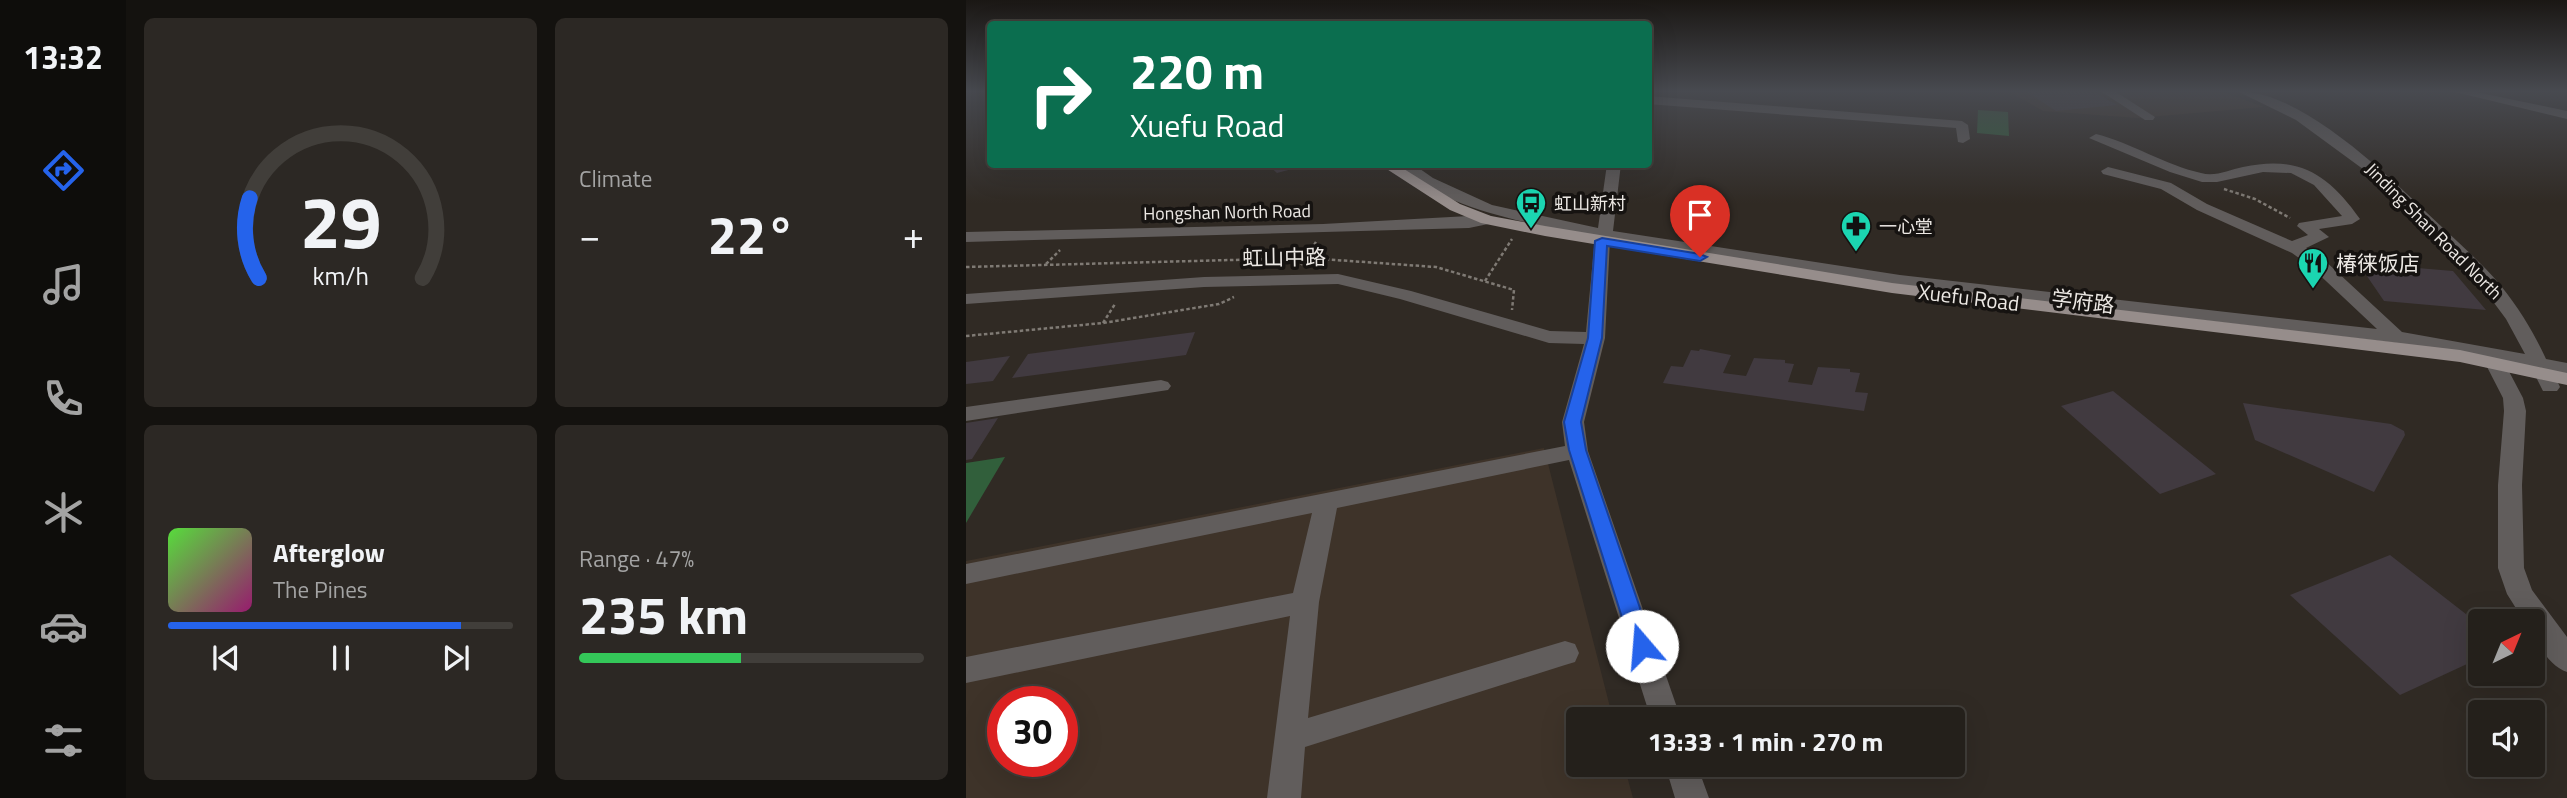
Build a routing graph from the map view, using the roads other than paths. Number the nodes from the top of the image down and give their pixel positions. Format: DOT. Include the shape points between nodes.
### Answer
graph roads {
  1 [pos="1962,129"];
  2 [pos="2321,129"];
  3 [pos="2096,138"];
  4 [pos="1963,139"];
  5 [pos="1392,168"];
  6 [pos="1410,168"];
  7 [pos="1613,168"];
  8 [pos="2108,171"];
  9 [pos="1488,220"];
  10 [pos="966,237"];
  11 [pos="1602,238"];
  12 [pos="2298,250"];
  13 [pos="966,299"];
  14 [pos="2396,337"];
  15 [pos="1595,338"];
  16 [pos="2495,363"];
  17 [pos="2567,369"];
  18 [pos="2550,375"];
  19 [pos="1161,386"];
  20 [pos="966,414"];
  21 [pos="1577,450"];
  22 [pos="1326,503"];
  23 [pos="966,574"];
  24 [pos="1305,602"];
  25 [pos="1565,653"];
  26 [pos="2567,660"];
  27 [pos="966,670"];
  28 [pos="1662,707"];
  29 [pos="1291,737"];
  30 [pos="1685,777"];
  31 [pos="1284,798"];
  32 [pos="1692,798"];
  1 -- 4 [label="street"];
  2 -- 18 [label="street, Jinding Shan Road North" via="2370,165 2501,297"];
  3 -- 12 [label="street" via="2204,179 2263,167 2289,168 2315,177 2334,192 2352,219 2305,226 2321,237 2299,243"];
  5 -- 9 [label="main road, Xuefu Road" via="1427,191"];
  6 -- 11 [label="street, 学府路" via="1487,209"];
  7 -- 11 [label="street"];
  8 -- 12 [label="street" via="2166,186"];
  9 -- 10 [label="street, Hongshan North Road" via="1323,229"];
  9 -- 11 [label="main road, Xuefu Road"];
  11 -- 14 [label="street, 学府路" via="1900,280"];
  11 -- 15 [label="street"];
  11 -- 16 [label="main road, Xuefu Road" via="1892,288"];
  12 -- 14 [label="street"];
  13 -- 15 [label="street, 虹山中路" via="1338,279 1549,337"];
  14 -- 18 [label="street, 学府路"];
  15 -- 21 [label="street" via="1573,422"];
  16 -- 18 [label="main road, Xuefu Road"];
  16 -- 26 [label="street" via="2515,411 2511,568 2520,594"];
  17 -- 18 [label="street, 学府路"];
  19 -- 20 [label="street"];
  21 -- 22 [label="street"];
  21 -- 28 [label="street"];
  22 -- 23 [label="street"];
  22 -- 24 [label="street"];
  24 -- 27 [label="street"];
  24 -- 29 [label="street"];
  25 -- 29 [label="street"];
  29 -- 31 [label="street"];
  30 -- 32 [label="street"];
}
